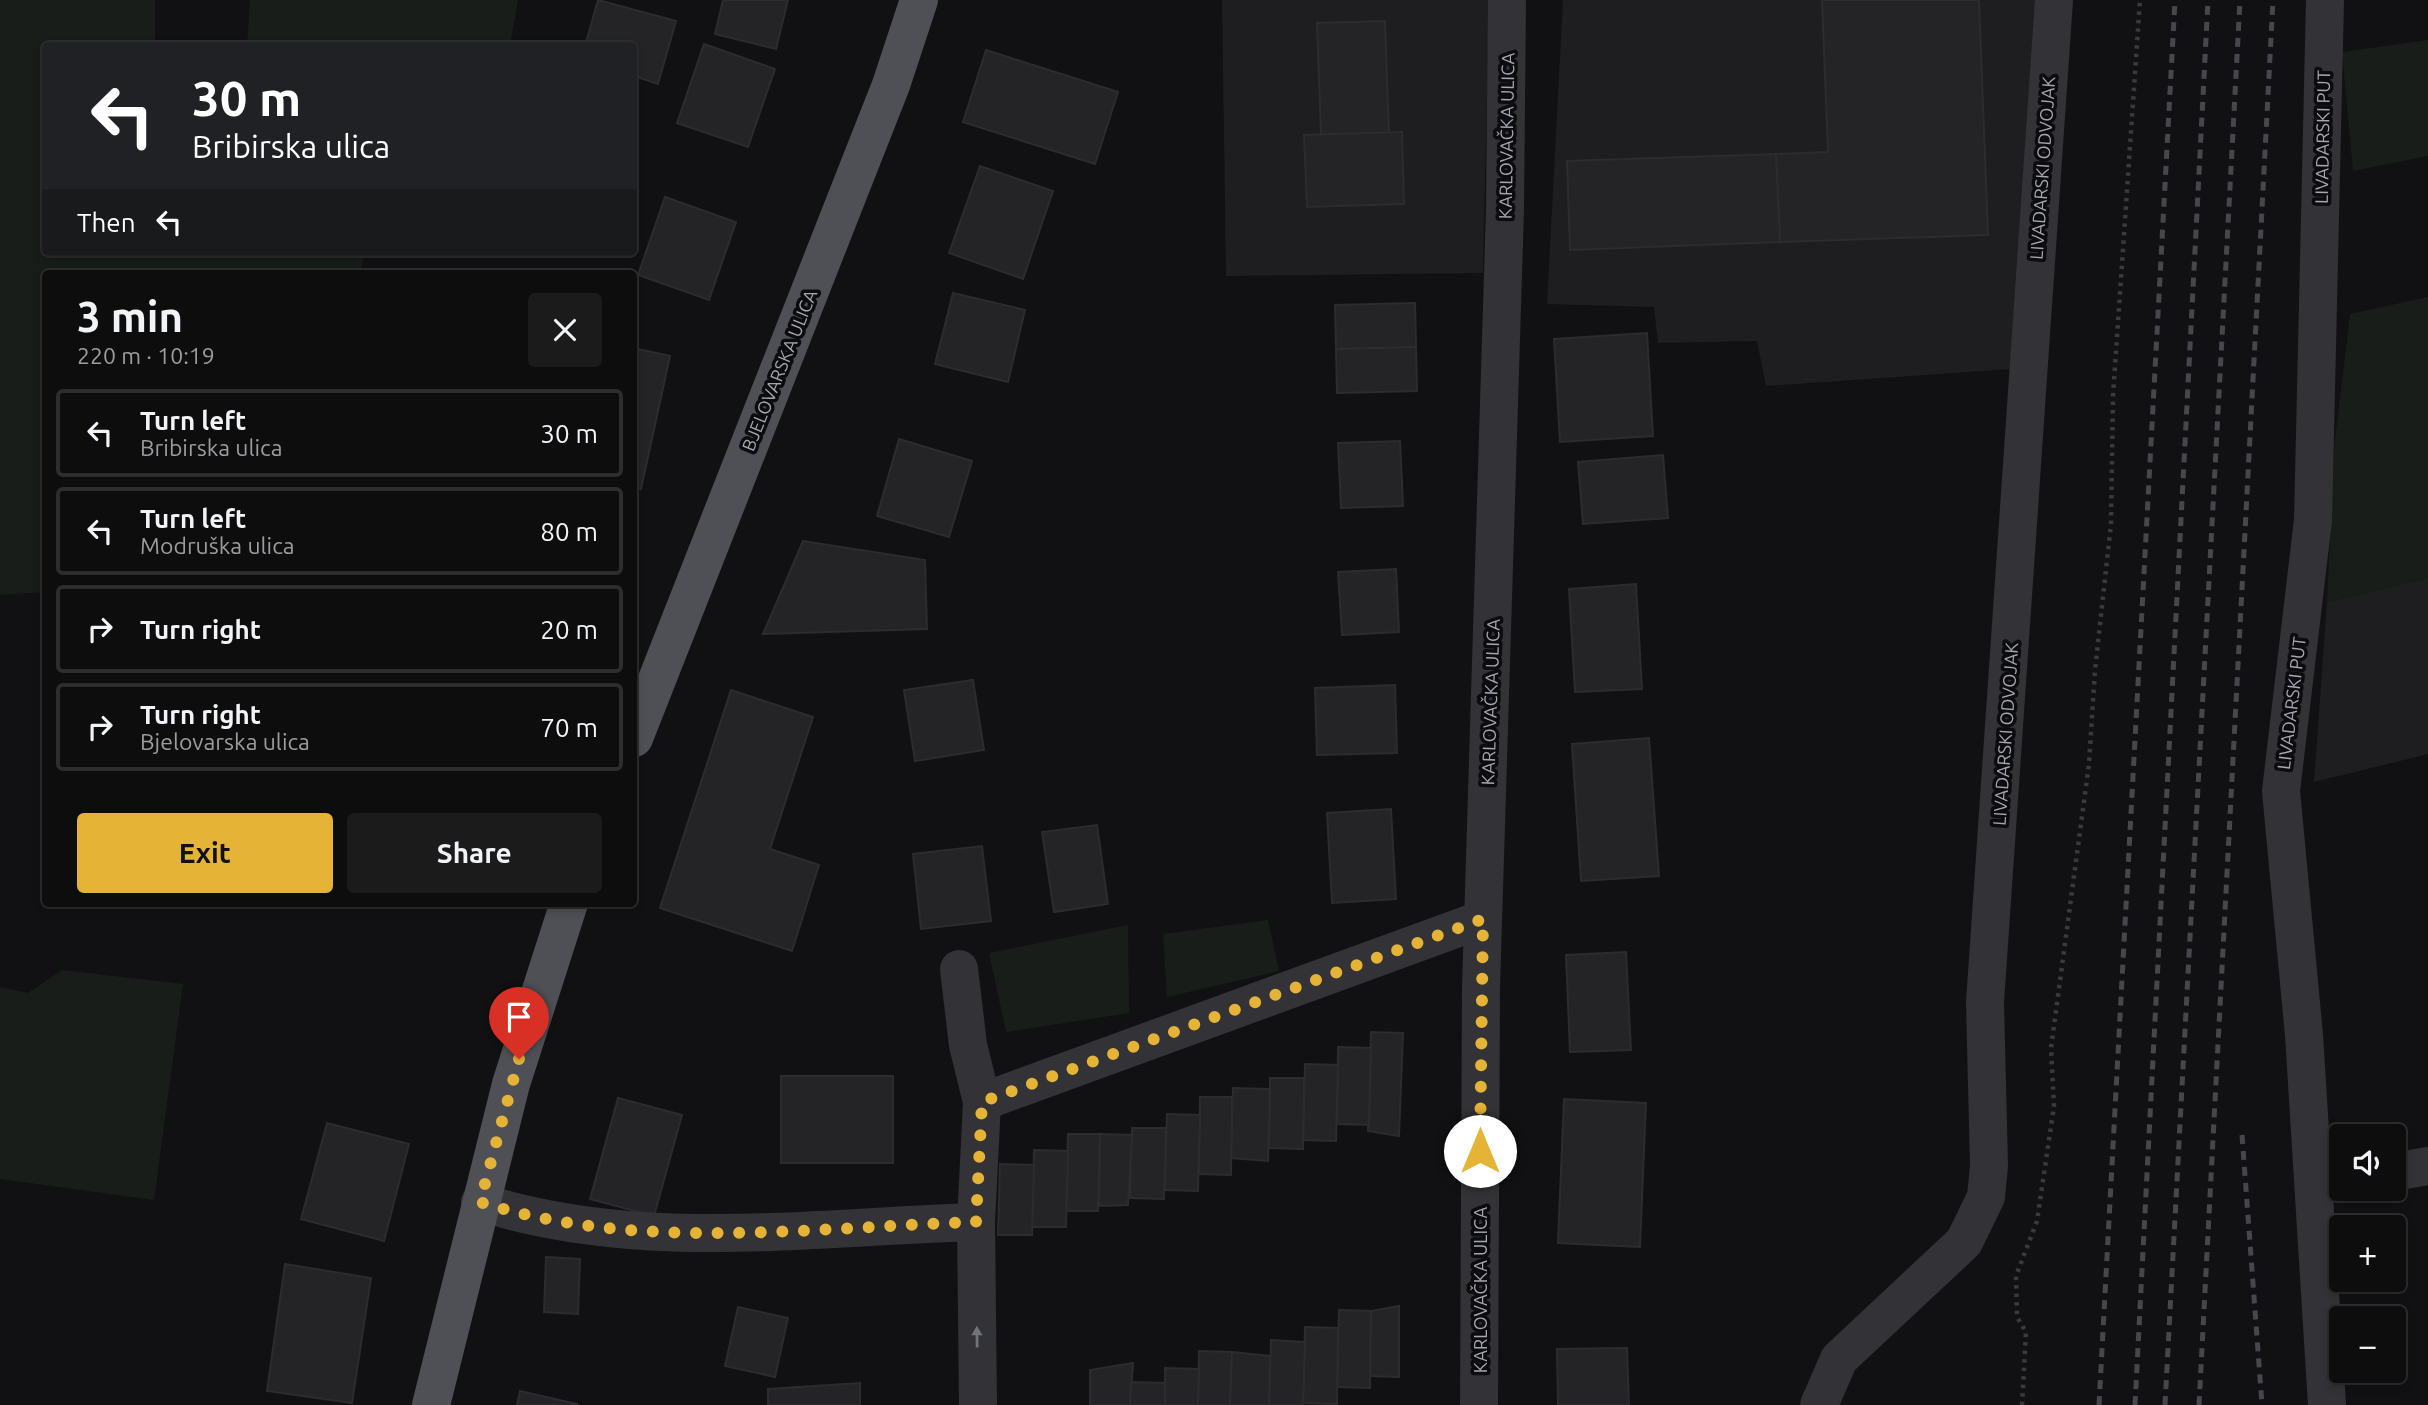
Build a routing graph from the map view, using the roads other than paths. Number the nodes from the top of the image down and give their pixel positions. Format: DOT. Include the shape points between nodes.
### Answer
graph roads {
  1 [pos="919,0"];
  2 [pos="1507,0"];
  3 [pos="2054,0"];
  4 [pos="2325,0"];
  5 [pos="637,730"];
  6 [pos="568,907"];
  7 [pos="1483,919"];
  8 [pos="959,969"];
  9 [pos="982,1102"];
  10 [pos="2428,1166"];
  11 [pos="2406,1170"];
  12 [pos="2328,1182"];
  13 [pos="480,1202"];
  14 [pos="976,1222"];
  15 [pos="431,1405"];
  16 [pos="978,1405"];
  17 [pos="1479,1405"];
  18 [pos="1819,1405"];
  19 [pos="2327,1405"];
  1 -- 5 [label="main road, BJELOVARSKA ULICA" via="891,85"];
  2 -- 7 [label="street, KARLOVAČKA ULICA" via="1506,209"];
  3 -- 18 [label="street, LIVADARSKI ODVOJAK" via="1985,1003 1986,1197 1964,1242 1839,1359"];
  4 -- 12 [label="street, LIVADARSKI PUT" via="2313,520 2281,791"];
  6 -- 13 [label="main road" via="511,1084"];
  7 -- 9 [label="street"];
  7 -- 17 [label="street, KARLOVAČKA ULICA"];
  8 -- 9 [label="street" via="968,1045"];
  9 -- 14 [label="street"];
  10 -- 11 [label="street"];
  12 -- 19 [label="street, LIVADARSKI PUT"];
  13 -- 14 [label="street" via="530,1218 708,1235"];
  13 -- 15 [label="main road"];
  16 -- 14 [label="street, one-way"];
}
